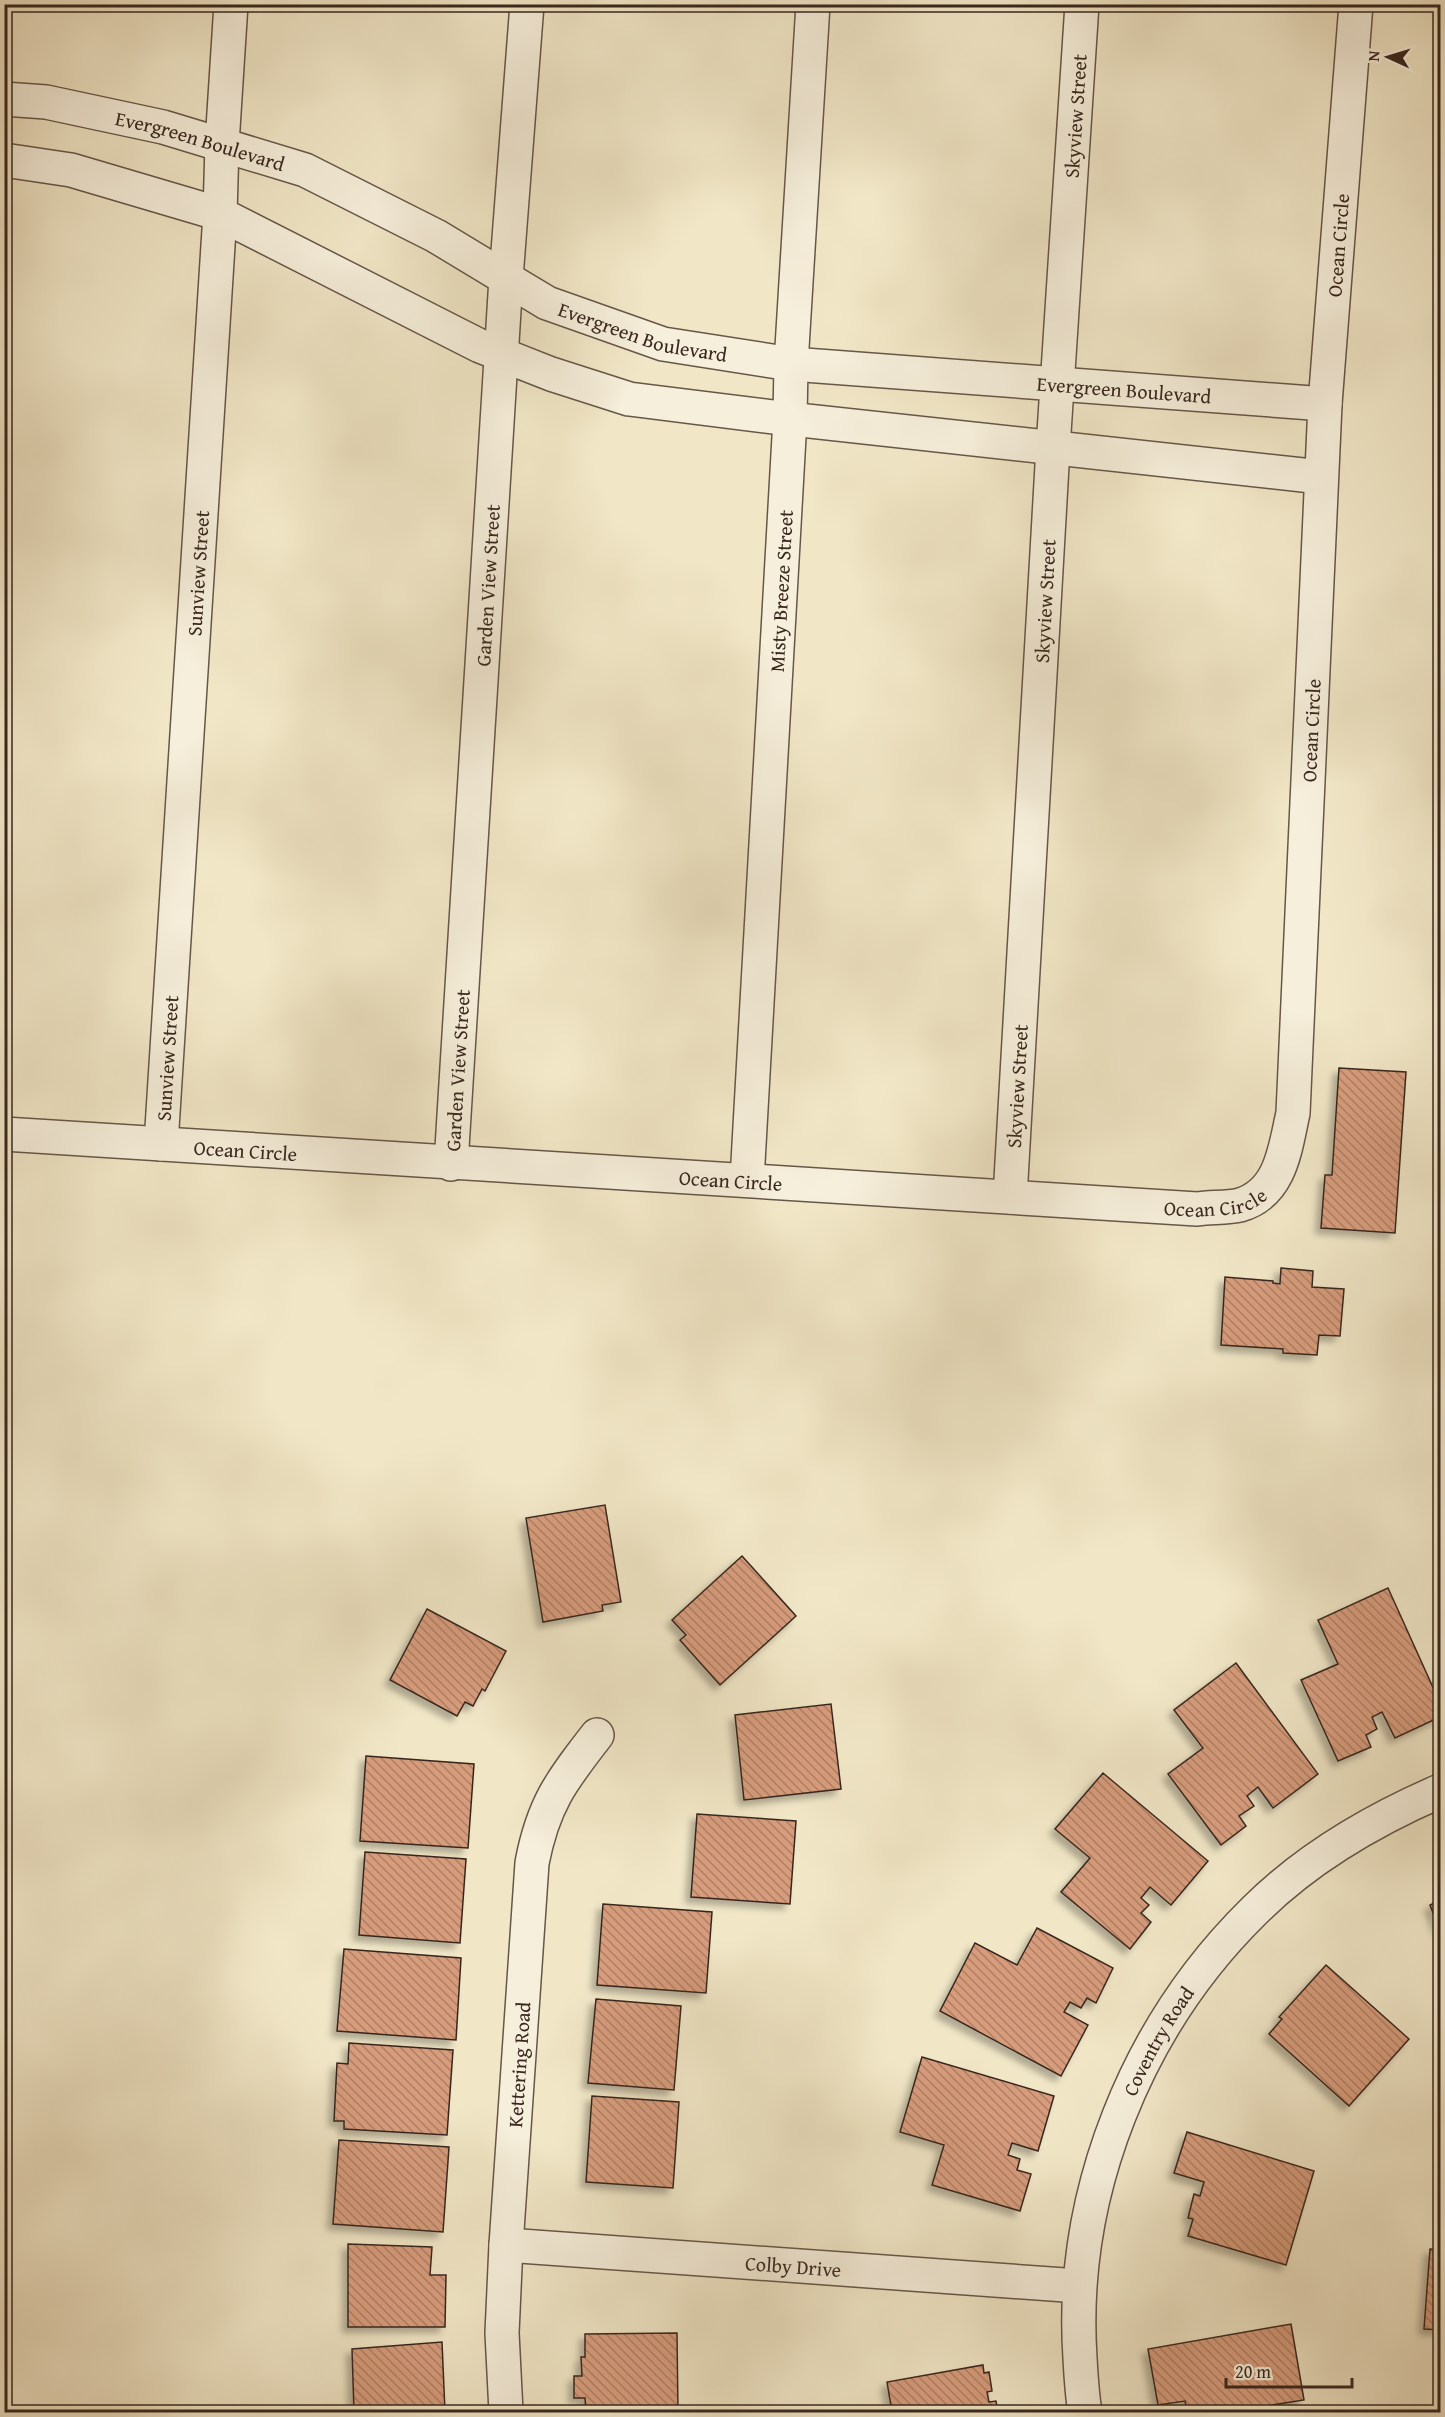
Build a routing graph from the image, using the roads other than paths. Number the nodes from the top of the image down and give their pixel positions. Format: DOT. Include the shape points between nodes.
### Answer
graph roads {
  1 [pos="231,4"];
  2 [pos="527,4"];
  3 [pos="813,4"];
  4 [pos="1082,4"];
  5 [pos="1356,4"];
  6 [pos="4,99"];
  7 [pos="222,144"];
  8 [pos="4,160"];
  9 [pos="220,214"];
  10 [pos="506,278"];
  11 [pos="502,355"];
  12 [pos="790,364"];
  13 [pos="1057,384"];
  14 [pos="1325,404"];
  15 [pos="790,419"];
  16 [pos="1053,448"];
  17 [pos="1321,477"];
  18 [pos="4,1134"];
  19 [pos="161,1144"];
  20 [pos="451,1164"];
  21 [pos="747,1180"];
  22 [pos="1010,1197"];
  23 [pos="597,1736"];
  24 [pos="1440,1791"];
  25 [pos="506,2245"];
  26 [pos="1079,2286"];
  27 [pos="506,2412"];
  28 [pos="1085,2412"];
  1 -- 7 [label="street, Sunview Street"];
  2 -- 10 [label="street, Garden View Street"];
  3 -- 12 [label="street, Misty Breeze Street"];
  4 -- 13 [label="street, Skyview Street"];
  5 -- 14 [label="street, Ocean Circle"];
  6 -- 7 [label="street, Evergreen Boulevard" via="46,102"];
  7 -- 9 [label="street, Sunview Street"];
  7 -- 10 [label="street, Evergreen Boulevard" via="305,170 436,236"];
  8 -- 9 [label="street" via="71,170"];
  9 -- 11 [label="street"];
  9 -- 19 [label="street, Sunview Street"];
  10 -- 11 [label="street, Garden View Street"];
  10 -- 12 [label="street, Evergreen Boulevard" via="547,303 663,344"];
  11 -- 15 [label="street" via="629,399"];
  11 -- 20 [label="street, Garden View Street"];
  12 -- 13 [label="street, Evergreen Boulevard"];
  12 -- 15 [label="street, Misty Breeze Street"];
  13 -- 14 [label="street, Evergreen Boulevard"];
  13 -- 16 [label="street, Skyview Street"];
  14 -- 17 [label="street, Ocean Circle"];
  15 -- 16 [label="street"];
  15 -- 21 [label="street, Misty Breeze Street"];
  16 -- 17 [label="street"];
  16 -- 22 [label="street, Skyview Street"];
  17 -- 22 [label="street, Ocean Circle" via="1293,1113 1283,1158 1268,1190 1240,1205 1197,1209"];
  18 -- 19 [label="street, Ocean Circle"];
  19 -- 20 [label="street, Ocean Circle"];
  20 -- 21 [label="street, Ocean Circle"];
  21 -- 22 [label="street, Ocean Circle"];
  23 -- 25 [label="street, Kettering Road" via="558,1786 543,1821 532,1863"];
  24 -- 26 [label="street, Coventry Road" via="1366,1827 1299,1872 1255,1910 1194,1981 1144,2061 1114,2129 1090,2211"];
  25 -- 26 [label="street, Colby Drive"];
  25 -- 27 [label="street, Kettering Road" via="502,2333"];
  26 -- 28 [label="street, Coventry Road"];
}
